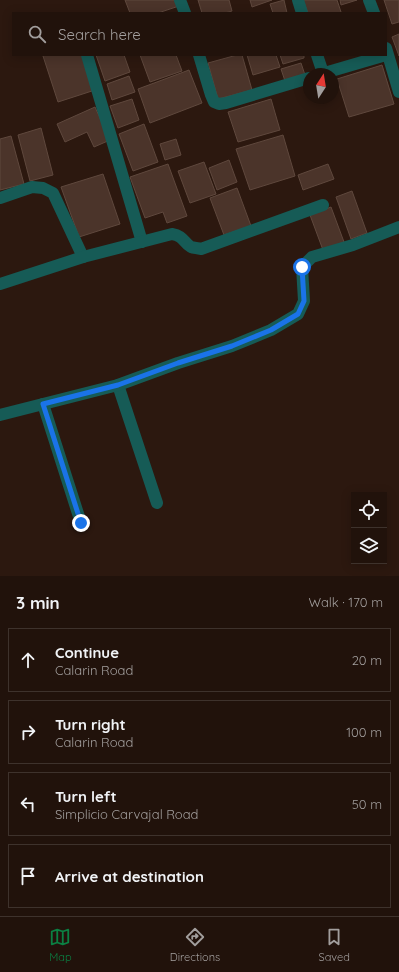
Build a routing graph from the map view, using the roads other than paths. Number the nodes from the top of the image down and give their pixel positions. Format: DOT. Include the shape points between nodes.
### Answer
graph roads {
  1 [pos="180,0"];
  2 [pos="298,0"];
  3 [pos="369,0"];
  4 [pos="185,12"];
  5 [pos="302,12"];
  6 [pos="374,12"];
  7 [pos="87,56"];
  8 [pos="199,56"];
  9 [pos="317,56"];
  10 [pos="377,56"];
  11 [pos="387,56"];
  12 [pos="320,68"];
  13 [pos="339,68"];
  14 [pos="303,80"];
  15 [pos="399,92"];
  16 [pos="0,198"];
  17 [pos="323,205"];
  18 [pos="399,227"];
  19 [pos="142,242"];
  20 [pos="83,257"];
  21 [pos="0,284"];
  22 [pos="118,385"];
  23 [pos="43,404"];
  24 [pos="0,415"];
  25 [pos="157,503"];
  26 [pos="81,523"];
  1 -- 4 [label="street"];
  2 -- 5 [label="street"];
  3 -- 6 [label="street"];
  7 -- 19 [label="street"];
  8 -- 14 [label="street" via="211,95 214,102 219,104"];
  9 -- 12 [label="street"];
  10 -- 13 [label="street"];
  11 -- 15 [label="street"];
  16 -- 20 [label="street" via="32,187 53,192"];
  17 -- 19 [label="street" via="201,249 191,247 181,237 172,234"];
  18 -- 22 [label="street" via="353,245 312,257 302,267 304,301 298,314 271,330"];
  19 -- 20 [label="street"];
  20 -- 21 [label="street"];
  22 -- 23 [label="street"];
  22 -- 25 [label="street"];
  23 -- 24 [label="street"];
  23 -- 26 [label="street"];
}
